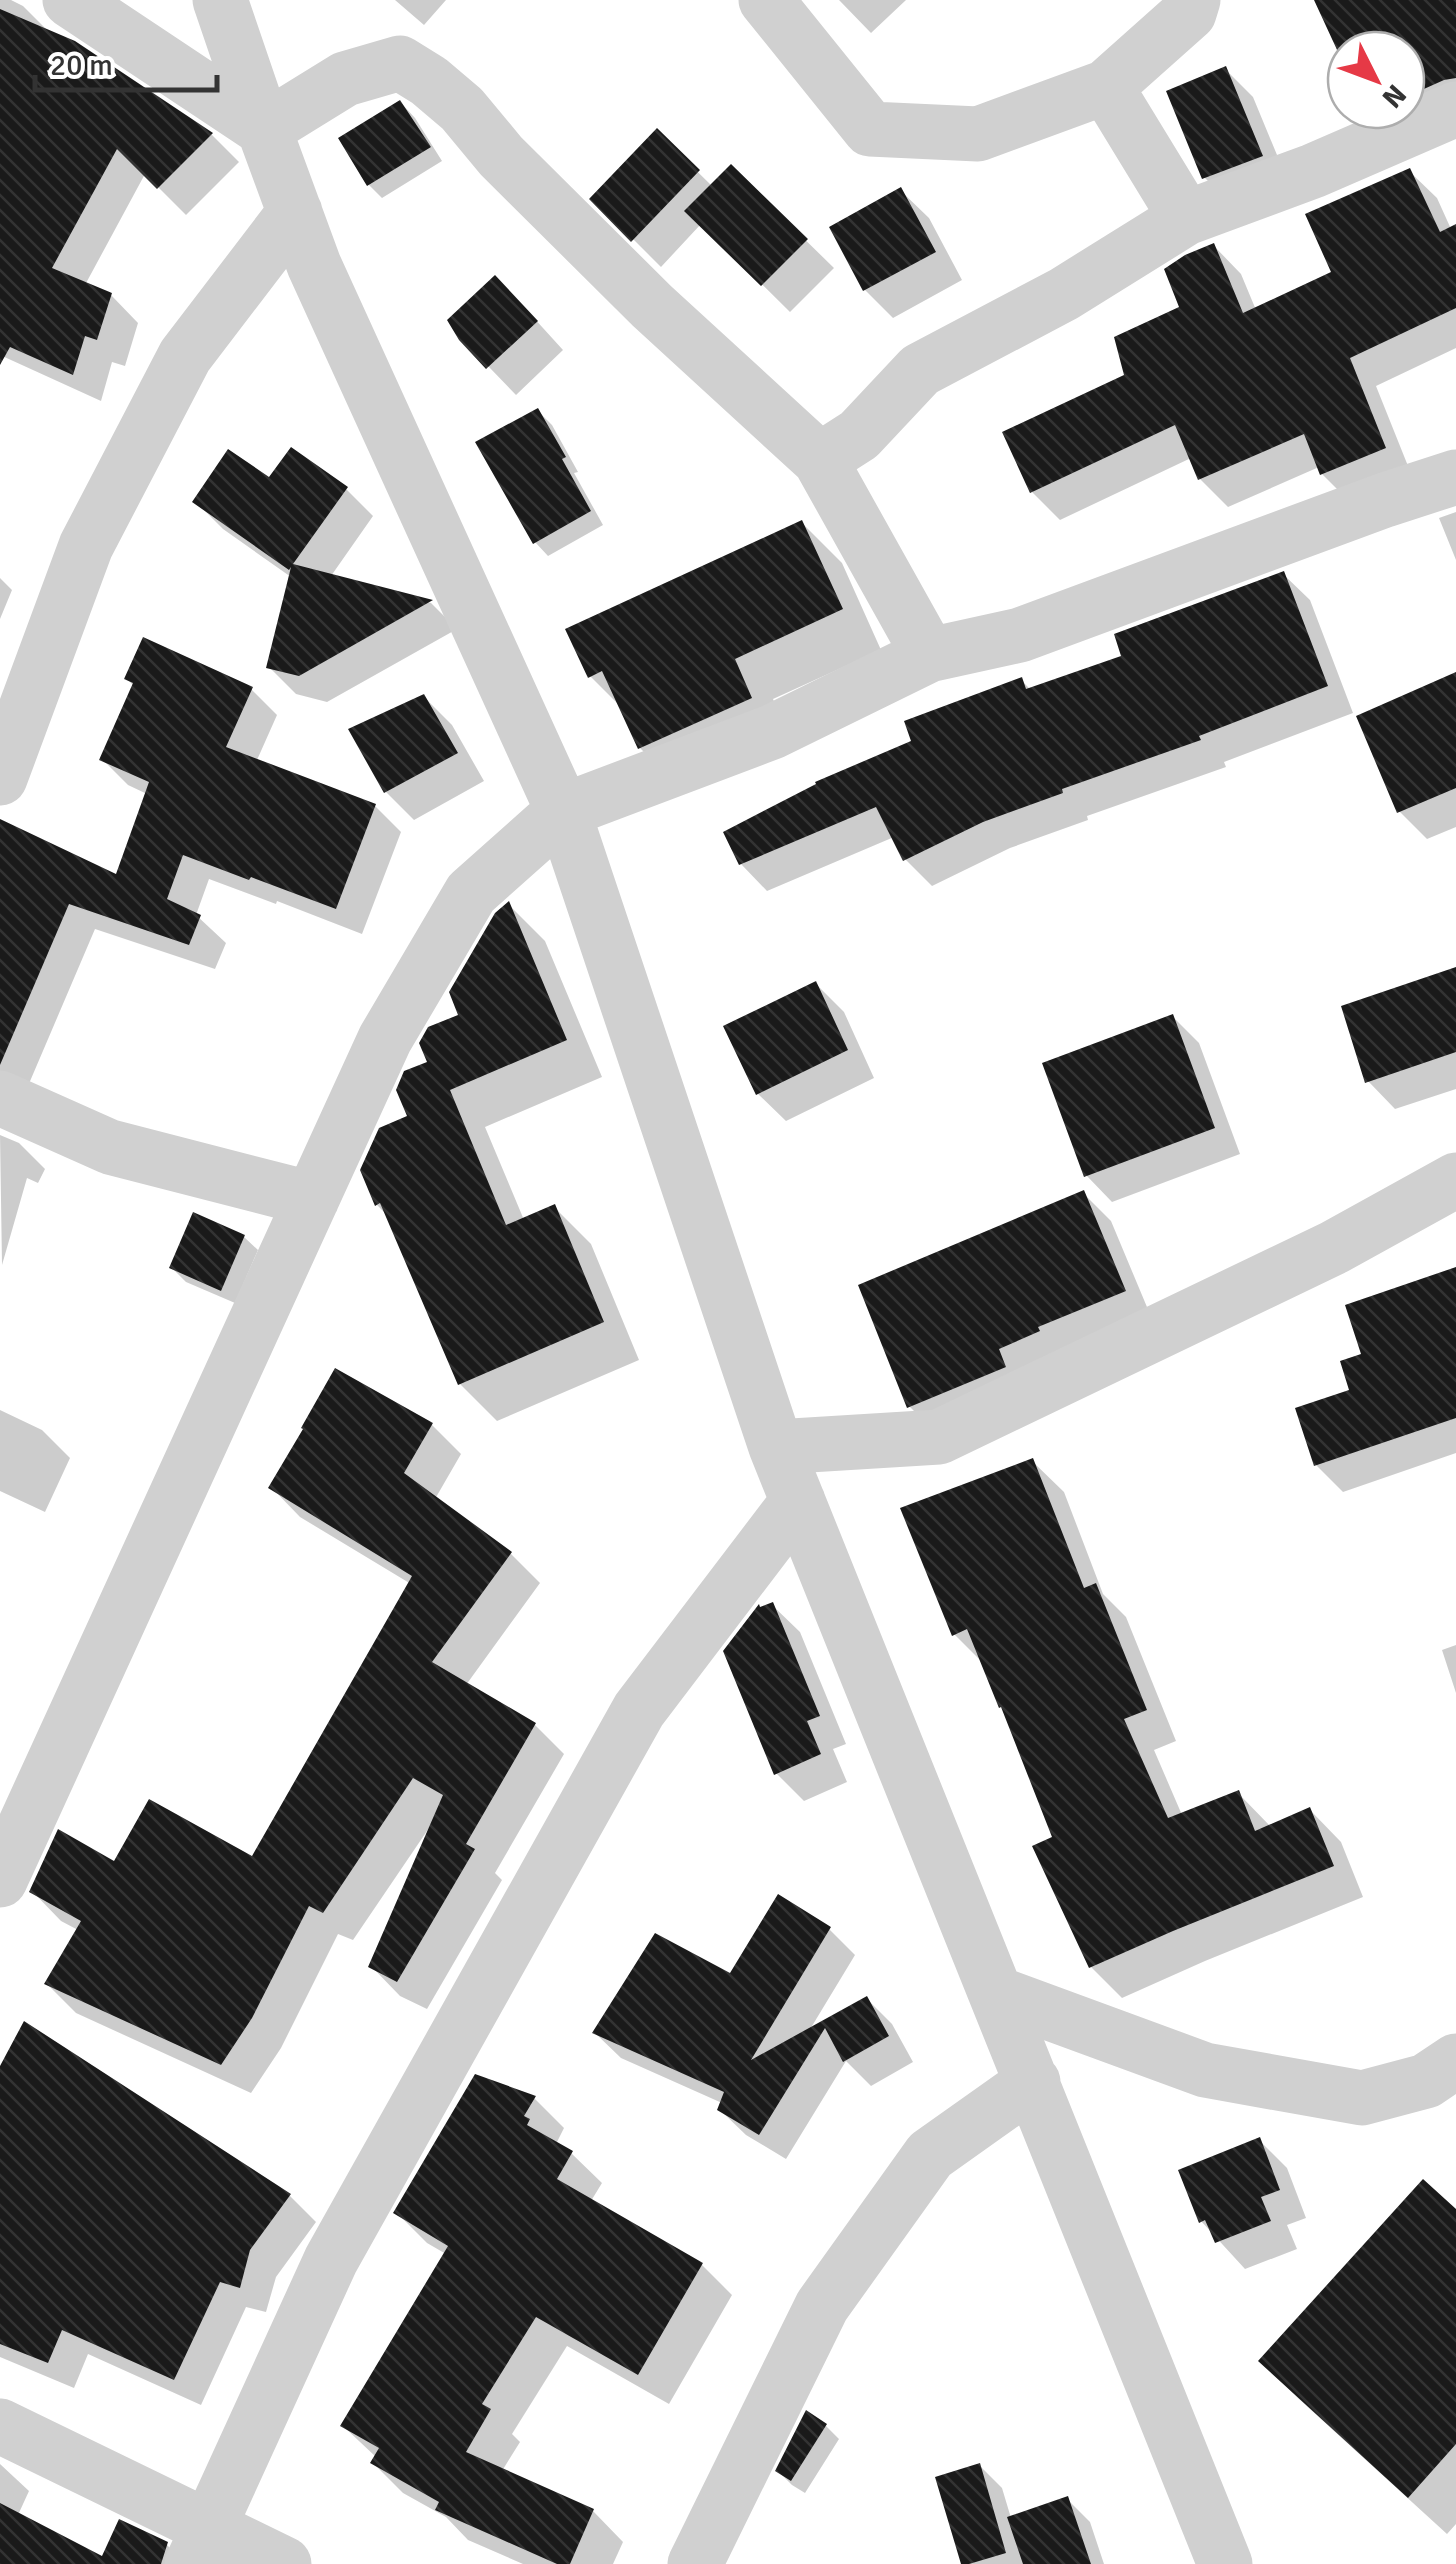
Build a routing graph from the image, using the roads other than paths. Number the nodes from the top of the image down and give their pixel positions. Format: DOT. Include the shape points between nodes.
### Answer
graph roads {
  1 [pos="70,0"];
  2 [pos="220,0"];
  3 [pos="766,0"];
  4 [pos="1193,0"];
  5 [pos="1106,87"];
  6 [pos="1456,110"];
  7 [pos="264,130"];
  8 [pos="295,212"];
  9 [pos="1186,218"];
  10 [pos="820,460"];
  11 [pos="1456,477"];
  12 [pos="929,656"];
  13 [pos="0,778"];
  14 [pos="563,811"];
  15 [pos="0,1098"];
  16 [pos="1456,1180"];
  17 [pos="312,1199"];
  18 [pos="776,1447"];
  19 [pos="798,1501"];
  20 [pos="0,1880"];
  21 [pos="998,1994"];
  22 [pos="1456,2061"];
  23 [pos="1033,2082"];
  24 [pos="0,2426"];
  25 [pos="200,2546"];
  26 [pos="284,2564"];
  27 [pos="695,2564"];
  28 [pos="1225,2564"];
  1 -- 7 [label="street"];
  2 -- 7 [label="street"];
  3 -- 5 [label="street" via="870,129 978,134"];
  4 -- 5 [label="street" via="1189,13"];
  5 -- 9 [label="street"];
  6 -- 9 [label="street"];
  7 -- 8 [label="street"];
  7 -- 10 [label="street" via="345,79 400,63 462,109 652,306"];
  8 -- 13 [label="street" via="185,356 86,546"];
  8 -- 14 [label="street"];
  9 -- 10 [label="street" via="1064,294 920,370 859,435"];
  10 -- 12 [label="street"];
  11 -- 12 [label="street" via="1020,635"];
  12 -- 14 [label="street" via="772,732"];
  14 -- 17 [label="street" via="471,893 385,1039"];
  14 -- 18 [label="street"];
  15 -- 17 [label="street" via="110,1148"];
  16 -- 18 [label="street" via="1333,1248 939,1438"];
  17 -- 20 [label="street"];
  18 -- 19 [label="street"];
  19 -- 21 [label="street"];
  19 -- 25 [label="street" via="638,1710 331,2260"];
  21 -- 22 [label="street" via="1204,2070 1362,2098 1426,2081"];
  21 -- 23 [label="street"];
  23 -- 27 [label="street" via="930,2154 822,2306"];
  23 -- 28 [label="street"];
  24 -- 25 [label="street"];
  25 -- 26 [label="street"];
}
